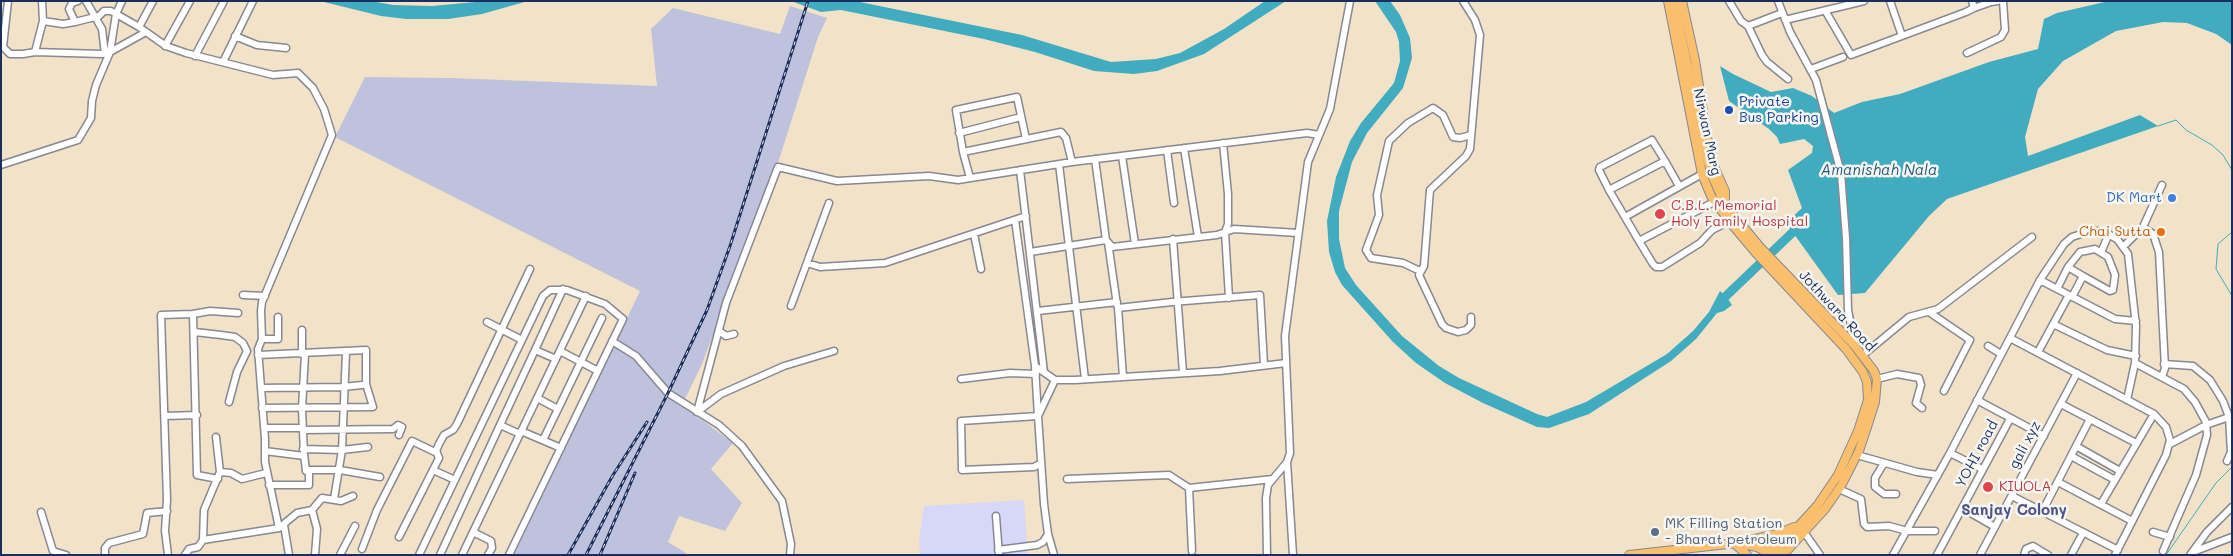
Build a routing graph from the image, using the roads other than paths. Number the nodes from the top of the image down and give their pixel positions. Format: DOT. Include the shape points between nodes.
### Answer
graph roads {
  1 [pos="8,1"];
  2 [pos="42,1"];
  3 [pos="78,1"];
  4 [pos="86,1"];
  5 [pos="122,1"];
  6 [pos="153,1"];
  7 [pos="190,1"];
  8 [pos="224,1"];
  9 [pos="253,1"];
  10 [pos="1350,1"];
  11 [pos="1463,1"];
  12 [pos="1668,1"];
  13 [pos="1674,1"];
  14 [pos="1682,1"];
  15 [pos="1729,1"];
  16 [pos="1778,1"];
  17 [pos="1863,1"];
  18 [pos="1890,1"];
  19 [pos="1998,1"];
  20 [pos="2003,1"];
  21 [pos="1973,5"];
  22 [pos="1826,12"];
  23 [pos="1782,13"];
  24 [pos="116,14"];
  25 [pos="94,18"];
  26 [pos="1785,20"];
  27 [pos="43,21"];
  28 [pos="75,22"];
  29 [pos="1748,26"];
  30 [pos="139,27"];
  31 [pos="146,32"];
  32 [pos="235,36"];
  33 [pos="1902,36"];
  34 [pos="165,46"];
  35 [pos="286,48"];
  36 [pos="35,52"];
  37 [pos="108,53"];
  38 [pos="1967,53"];
  39 [pos="195,56"];
  40 [pos="1843,57"];
  41 [pos="223,62"];
  42 [pos="1811,69"];
  43 [pos="1788,79"];
  44 [pos="1021,117"];
  45 [pos="959,133"];
  46 [pos="1319,135"];
  47 [pos="1469,138"];
  48 [pos="1026,139"];
  49 [pos="1223,143"];
  50 [pos="1184,148"];
  51 [pos="1167,150"];
  52 [pos="963,152"];
  53 [pos="1122,156"];
  54 [pos="1095,159"];
  55 [pos="1665,161"];
  56 [pos="1072,162"];
  57 [pos="1059,164"];
  58 [pos="1,165"];
  59 [pos="1020,170"];
  60 [pos="1702,174"];
  61 [pos="970,178"];
  62 [pos="2162,185"];
  63 [pos="1679,186"];
  64 [pos="1610,190"];
  65 [pos="1714,202"];
  66 [pos="828,203"];
  67 [pos="1174,203"];
  68 [pos="1725,205"];
  69 [pos="1026,216"];
  70 [pos="1626,217"];
  71 [pos="1015,220"];
  72 [pos="1729,221"];
  73 [pos="2143,226"];
  74 [pos="1225,232"];
  75 [pos="1298,233"];
  76 [pos="974,234"];
  77 [pos="2109,234"];
  78 [pos="1198,237"];
  79 [pos="2032,237"];
  80 [pos="1173,239"];
  81 [pos="1107,241"];
  82 [pos="1639,241"];
  83 [pos="1135,244"];
  84 [pos="1069,246"];
  85 [pos="2124,246"];
  86 [pos="1758,250"];
  87 [pos="1030,252"];
  88 [pos="2100,252"];
  89 [pos="807,262"];
  90 [pos="2068,267"];
  91 [pos="530,269"];
  92 [pos="981,269"];
  93 [pos="1420,271"];
  94 [pos="1776,276"];
  95 [pos="2083,276"];
  96 [pos="2040,280"];
  97 [pos="563,289"];
  98 [pos="2057,289"];
  99 [pos="243,295"];
  100 [pos="265,296"];
  101 [pos="586,296"];
  102 [pos="2071,296"];
  103 [pos="1229,298"];
  104 [pos="1178,302"];
  105 [pos="1117,305"];
  106 [pos="791,306"];
  107 [pos="1076,306"];
  108 [pos="1038,311"];
  109 [pos="1929,312"];
  110 [pos="238,313"];
  111 [pos="193,314"];
  112 [pos="278,317"];
  113 [pos="1471,317"];
  114 [pos="602,318"];
  115 [pos="2136,321"];
  116 [pos="487,322"];
  117 [pos="2053,324"];
  118 [pos="302,330"];
  119 [pos="502,330"];
  120 [pos="719,331"];
  121 [pos="734,334"];
  122 [pos="194,335"];
  123 [pos="2010,338"];
  124 [pos="262,339"];
  125 [pos="522,340"];
  126 [pos="612,341"];
  127 [pos="1855,346"];
  128 [pos="1988,346"];
  129 [pos="536,350"];
  130 [pos="247,351"];
  131 [pos="560,351"];
  132 [pos="834,351"];
  133 [pos="258,352"];
  134 [pos="346,352"];
  135 [pos="2038,352"];
  136 [pos="304,354"];
  137 [pos="2001,354"];
  138 [pos="1863,355"];
  139 [pos="556,359"];
  140 [pos="2136,360"];
  141 [pos="580,362"];
  142 [pos="1286,363"];
  143 [pos="2164,364"];
  144 [pos="1264,365"];
  145 [pos="1035,366"];
  146 [pos="598,371"];
  147 [pos="1044,372"];
  148 [pos="1183,373"];
  149 [pos="1036,374"];
  150 [pos="2077,374"];
  151 [pos="1123,377"];
  152 [pos="2162,377"];
  153 [pos="960,379"];
  154 [pos="1085,379"];
  155 [pos="1877,379"];
  156 [pos="1055,380"];
  157 [pos="362,385"];
  158 [pos="261,388"];
  159 [pos="303,388"];
  160 [pos="343,388"];
  161 [pos="1037,390"];
  162 [pos="1944,391"];
  163 [pos="537,398"];
  164 [pos="700,398"];
  165 [pos="1044,400"];
  166 [pos="1977,400"];
  167 [pos="2127,400"];
  168 [pos="229,402"];
  169 [pos="2061,404"];
  170 [pos="704,406"];
  171 [pos="262,408"];
  172 [pos="343,408"];
  173 [pos="1922,408"];
  174 [pos="302,409"];
  175 [pos="558,409"];
  176 [pos="697,412"];
  177 [pos="197,414"];
  178 [pos="2154,414"];
  179 [pos="165,416"];
  180 [pos="1038,416"];
  181 [pos="2229,417"];
  182 [pos="2010,419"];
  183 [pos="2090,419"];
  184 [pos="500,425"];
  185 [pos="2206,425"];
  186 [pos="264,428"];
  187 [pos="343,428"];
  188 [pos="302,429"];
  189 [pos="521,432"];
  190 [pos="398,434"];
  191 [pos="2044,436"];
  192 [pos="216,437"];
  193 [pos="543,440"];
  194 [pos="2136,443"];
  195 [pos="2170,444"];
  196 [pos="2076,446"];
  197 [pos="368,447"];
  198 [pos="561,448"];
  199 [pos="342,450"];
  200 [pos="265,451"];
  201 [pos="304,453"];
  202 [pos="437,453"];
  203 [pos="1950,453"];
  204 [pos="1857,455"];
  205 [pos="2071,456"];
  206 [pos="2228,461"];
  207 [pos="1286,462"];
  208 [pos="1884,463"];
  209 [pos="1040,464"];
  210 [pos="309,470"];
  211 [pos="340,470"];
  212 [pos="433,470"];
  213 [pos="1982,470"];
  214 [pos="2120,471"];
  215 [pos="266,473"];
  216 [pos="1938,475"];
  217 [pos="219,476"];
  218 [pos="380,477"];
  219 [pos="1067,479"];
  220 [pos="1273,479"];
  221 [pos="455,480"];
  222 [pos="2115,480"];
  223 [pos="2058,482"];
  224 [pos="270,484"];
  225 [pos="1189,488"];
  226 [pos="1839,489"];
  227 [pos="1896,494"];
  228 [pos="353,496"];
  229 [pos="2012,496"];
  230 [pos="334,499"];
  231 [pos="2101,504"];
  232 [pos="1962,508"];
  233 [pos="2232,508"];
  234 [pos="312,510"];
  235 [pos="166,511"];
  236 [pos="41,512"];
  237 [pos="2042,512"];
  238 [pos="996,516"];
  239 [pos="2132,521"];
  240 [pos="281,526"];
  241 [pos="355,526"];
  242 [pos="1797,526"];
  243 [pos="1995,527"];
  244 [pos="1907,531"];
  245 [pos="1935,531"];
  246 [pos="473,532"];
  247 [pos="1804,532"];
  248 [pos="2154,532"];
  249 [pos="1048,534"];
  250 [pos="2083,534"];
  251 [pos="399,537"];
  252 [pos="2170,537"];
  253 [pos="2232,537"];
  254 [pos="203,540"];
  255 [pos="1754,540"];
  256 [pos="1735,543"];
  257 [pos="198,547"];
  258 [pos="362,549"];
  259 [pos="1192,551"];
  260 [pos="2163,551"];
  261 [pos="998,552"];
  262 [pos="2116,552"];
  263 [pos="1773,553"];
  264 [pos="2191,554"];
  265 [pos="66,555"];
  266 [pos="105,555"];
  267 [pos="168,555"];
  268 [pos="185,555"];
  269 [pos="198,555"];
  270 [pos="289,555"];
  271 [pos="315,555"];
  272 [pos="340,555"];
  273 [pos="419,555"];
  274 [pos="440,555"];
  275 [pos="462,555"];
  276 [pos="488,555"];
  277 [pos="509,555"];
  278 [pos="790,555"];
  279 [pos="1054,555"];
  280 [pos="1267,555"];
  281 [pos="1293,555"];
  282 [pos="1629,555"];
  283 [pos="1747,555"];
  284 [pos="1783,555"];
  285 [pos="1820,555"];
  286 [pos="1893,555"];
  287 [pos="1937,555"];
  288 [pos="1980,555"];
  289 [pos="2024,555"];
  290 [pos="2048,555"];
  291 [pos="2071,555"];
  1 -- 36 [label="street" via="3,47 10,54"];
  2 -- 27 [label="street"];
  3 -- 28 [label="street" via="69,9"];
  4 -- 25 [label="street"];
  5 -- 24 [label="street"];
  6 -- 30 [label="street"];
  7 -- 34 [label="street"];
  8 -- 39 [label="street"];
  9 -- 32 [label="street"];
  10 -- 46 [label="street" via="1330,109"];
  11 -- 47 [label="street" via="1480,35"];
  12 -- 60 [label="main road, Nirwan Marg"];
  13 -- 68 [label="main road" via="1708,162"];
  14 -- 68 [label="main road" via="1707,135 1725,191"];
  15 -- 29 [label="street" via="1741,21"];
  16 -- 23 [label="street"];
  17 -- 22 [label="street"];
  18 -- 33 [label="street"];
  19 -- 21 [label="street"];
  20 -- 38 [label="street" via="2005,30 2001,37"];
  21 -- 33 [label="street"];
  22 -- 26 [label="street"];
  22 -- 33 [label="street" via="1851,55"];
  23 -- 26 [label="street"];
  23 -- 29 [label="street"];
  24 -- 25 [label="street" via="104,10"];
  24 -- 30 [label="street"];
  24 -- 37 [label="street"];
  25 -- 28 [label="street"];
  25 -- 37 [label="street" via="102,29"];
  26 -- 42 [label="street"];
  27 -- 28 [label="street"];
  27 -- 36 [label="street"];
  29 -- 43 [label="street" via="1767,62"];
  30 -- 31 [label="street"];
  31 -- 34 [label="street"];
  31 -- 37 [label="street"];
  32 -- 35 [label="street" via="257,45"];
  32 -- 41 [label="street"];
  34 -- 39 [label="street"];
  36 -- 37 [label="street"];
  37 -- 58 [label="street" via="96,85 91,118 78,140"];
  39 -- 41 [label="street"];
  40 -- 42 [label="street"];
  41 -- 100 [label="street" via="273,75 298,72 313,88 324,108 332,134"];
  42 -- 127 [label="street" via="1841,173 1848,310"];
  44 -- 45 [label="street"];
  44 -- 45 [label="street" via="1017,97 956,110"];
  44 -- 48 [label="street"];
  45 -- 52 [label="street"];
  46 -- 49 [label="street" via="1307,133"];
  46 -- 75 [label="street" via="1308,162"];
  47 -- 93 [label="street" via="1466,156 1430,190 1424,266"];
  47 -- 93 [label="street" via="1453,137 1443,115 1433,108 1396,132 1388,145 1377,195 1379,215 1366,250 1375,260 1403,263"];
  48 -- 52 [label="street"];
  48 -- 56 [label="street" via="1061,132 1066,138"];
  49 -- 50 [label="street"];
  49 -- 74 [label="street" via="1228,194"];
  50 -- 51 [label="street"];
  50 -- 78 [label="street"];
  51 -- 53 [label="street"];
  51 -- 67 [label="street"];
  52 -- 61 [label="street"];
  53 -- 54 [label="street"];
  53 -- 83 [label="street"];
  54 -- 56 [label="street"];
  54 -- 81 [label="street"];
  55 -- 63 [label="street"];
  55 -- 64 [label="street"];
  55 -- 64 [label="street" via="1654,141 1649,140 1600,167 1598,170"];
  56 -- 57 [label="street"];
  57 -- 59 [label="street"];
  57 -- 84 [label="street"];
  59 -- 61 [label="street"];
  59 -- 69 [label="street"];
  60 -- 63 [label="street"];
  60 -- 65 [label="main road, Nirwan Marg"];
  61 -- 120 [label="street" via="958,180 929,176 837,181 778,167 726,303"];
  62 -- 73 [label="street"];
  63 -- 70 [label="street"];
  64 -- 70 [label="street"];
  65 -- 72 [label="main road, Nirwan Marg"];
  65 -- 82 [label="street"];
  66 -- 89 [label="street"];
  68 -- 86 [label="main road"];
  69 -- 71 [label="street"];
  69 -- 87 [label="street"];
  70 -- 82 [label="street"];
  71 -- 76 [label="street"];
  71 -- 145 [label="street"];
  72 -- 82 [label="street" via="1662,267 1652,264"];
  72 -- 86 [label="main road, Nirwan Marg"];
  73 -- 85 [label="street"];
  73 -- 143 [label="street" via="2153,234 2159,252"];
  74 -- 75 [label="street" via="1234,229"];
  74 -- 78 [label="street"];
  74 -- 103 [label="street"];
  75 -- 142 [label="street" via="1285,336"];
  76 -- 89 [label="street" via="885,263 820,267"];
  76 -- 92 [label="street"];
  77 -- 85 [label="street"];
  77 -- 88 [label="street"];
  77 -- 96 [label="street" via="2098,231 2072,237"];
  78 -- 80 [label="street"];
  79 -- 109 [label="street" via="1938,309"];
  80 -- 83 [label="street"];
  80 -- 104 [label="street"];
  81 -- 83 [label="street" via="1112,246"];
  81 -- 84 [label="street"];
  81 -- 105 [label="street"];
  84 -- 87 [label="street"];
  84 -- 107 [label="street"];
  85 -- 115 [label="street" via="2130,263"];
  86 -- 94 [label="main road, Nirwan Marg"];
  86 -- 127 [label="main road, Jothwara Road" via="1779,267"];
  87 -- 108 [label="street"];
  88 -- 90 [label="street" via="2095,249 2080,252"];
  88 -- 95 [label="street" via="2108,257 2113,268 2113,290"];
  89 -- 106 [label="street"];
  90 -- 95 [label="street"];
  90 -- 98 [label="street"];
  91 -- 119 [label="street"];
  93 -- 113 [label="street" via="1422,285 1442,324 1458,332 1471,325"];
  94 -- 242 [label="main road, Jothwara Road" via="1846,349 1868,382 1868,400 1858,431 1838,475 1817,506"];
  95 -- 102 [label="street"];
  96 -- 98 [label="street"];
  96 -- 123 [label="street"];
  97 -- 101 [label="street"];
  97 -- 125 [label="street" via="550,290 543,296"];
  97 -- 129 [label="street"];
  98 -- 102 [label="street"];
  99 -- 100 [label="street"];
  100 -- 124 [label="street" via="261,311"];
  101 -- 126 [label="street" via="613,309 623,319"];
  101 -- 131 [label="street"];
  102 -- 115 [label="street" via="2116,319"];
  102 -- 117 [label="street"];
  103 -- 104 [label="street"];
  103 -- 144 [label="street" via="1260,295"];
  104 -- 105 [label="street"];
  104 -- 148 [label="street"];
  105 -- 107 [label="street"];
  105 -- 151 [label="street"];
  107 -- 108 [label="street"];
  107 -- 154 [label="street"];
  108 -- 147 [label="street"];
  109 -- 138 [label="street" via="1909,317"];
  109 -- 162 [label="street" via="1970,340"];
  110 -- 111 [label="street"];
  111 -- 122 [label="street"];
  111 -- 179 [label="street" via="161,315"];
  112 -- 124 [label="street" via="278,339"];
  114 -- 141 [label="street"];
  115 -- 140 [label="street"];
  116 -- 119 [label="street"];
  117 -- 135 [label="street"];
  117 -- 140 [label="street"];
  118 -- 136 [label="street"];
  119 -- 125 [label="street"];
  119 -- 202 [label="street" via="457,424 444,435"];
  120 -- 121 [label="street" via="726,336"];
  120 -- 164 [label="street"];
  122 -- 130 [label="street" via="195,332 234,337 243,343"];
  122 -- 177 [label="street"];
  123 -- 135 [label="street"];
  123 -- 137 [label="street"];
  124 -- 133 [label="street"];
  125 -- 221 [label="street"];
  126 -- 146 [label="street"];
  126 -- 176 [label="street" via="636,356 668,394"];
  127 -- 138 [label="main road, Jothwara Road"];
  128 -- 137 [label="street"];
  129 -- 139 [label="street"];
  129 -- 184 [label="street"];
  130 -- 133 [label="street"];
  130 -- 168 [label="street"];
  131 -- 139 [label="street"];
  131 -- 141 [label="street"];
  132 -- 170 [label="street" via="784,366 721,394"];
  133 -- 136 [label="street"];
  133 -- 158 [label="street"];
  134 -- 136 [label="street"];
  134 -- 160 [label="street"];
  134 -- 172 [label="street" via="366,350 366,384 373,407"];
  135 -- 150 [label="street"];
  136 -- 159 [label="street"];
  137 -- 166 [label="street"];
  138 -- 155 [label="main road, Jothwara Road"];
  139 -- 163 [label="street"];
  140 -- 152 [label="street"];
  140 -- 167 [label="street"];
  141 -- 146 [label="street"];
  141 -- 175 [label="street"];
  142 -- 144 [label="street"];
  142 -- 207 [label="street" via="1290,453"];
  143 -- 152 [label="street"];
  143 -- 181 [label="street" via="2193,366 2210,380"];
  144 -- 148 [label="street"];
  145 -- 147 [label="street"];
  145 -- 149 [label="street"];
  146 -- 198 [label="street"];
  147 -- 156 [label="street"];
  148 -- 151 [label="street"];
  149 -- 153 [label="street" via="1010,372"];
  149 -- 161 [label="street"];
  150 -- 167 [label="street"];
  150 -- 169 [label="street, gali xyz"];
  151 -- 154 [label="street"];
  152 -- 185 [label="street" via="2184,389"];
  154 -- 156 [label="street"];
  155 -- 173 [label="street" via="1897,374 1919,378 1921,385 1916,403"];
  155 -- 204 [label="main road" via="1875,402"];
  156 -- 165 [label="street"];
  157 -- 160 [label="street"];
  158 -- 159 [label="street"];
  158 -- 171 [label="street"];
  159 -- 160 [label="street"];
  159 -- 174 [label="street"];
  160 -- 172 [label="street"];
  161 -- 165 [label="street"];
  161 -- 180 [label="street"];
  163 -- 175 [label="street"];
  163 -- 189 [label="street"];
  164 -- 170 [label="street"];
  164 -- 176 [label="street"];
  165 -- 180 [label="street"];
  166 -- 182 [label="street"];
  166 -- 203 [label="street"];
  167 -- 178 [label="street"];
  169 -- 183 [label="street"];
  169 -- 191 [label="street, gali xyz"];
  170 -- 176 [label="street"];
  171 -- 174 [label="street"];
  171 -- 186 [label="street"];
  172 -- 174 [label="street"];
  172 -- 187 [label="street"];
  174 -- 188 [label="street"];
  175 -- 193 [label="street"];
  176 -- 278 [label="street" via="719,425 742,446 768,479 782,501"];
  177 -- 179 [label="street"];
  177 -- 217 [label="street" via="197,475"];
  178 -- 194 [label="street"];
  178 -- 195 [label="street" via="2166,427"];
  179 -- 235 [label="street"];
  180 -- 209 [label="street"];
  180 -- 209 [label="street" via="961,421 962,470 1034,467"];
  181 -- 185 [label="street"];
  181 -- 206 [label="street"];
  182 -- 191 [label="street"];
  182 -- 213 [label="street, YOHI road"];
  183 -- 194 [label="street"];
  183 -- 196 [label="street"];
  184 -- 189 [label="street"];
  184 -- 274 [label="street"];
  185 -- 195 [label="street"];
  185 -- 252 [label="street" via="2207,435 2196,475"];
  186 -- 188 [label="street"];
  186 -- 200 [label="street"];
  187 -- 188 [label="street"];
  187 -- 190 [label="street" via="393,429 398,425 402,427"];
  187 -- 199 [label="street"];
  188 -- 201 [label="street"];
  189 -- 193 [label="street"];
  189 -- 246 [label="street"];
  191 -- 229 [label="street, gali xyz"];
  192 -- 217 [label="street"];
  193 -- 198 [label="street"];
  194 -- 214 [label="street"];
  195 -- 239 [label="street"];
  196 -- 205 [label="street"];
  196 -- 214 [label="street"];
  197 -- 199 [label="street"];
  198 -- 277 [label="street"];
  199 -- 201 [label="street"];
  199 -- 211 [label="street"];
  200 -- 201 [label="street"];
  200 -- 215 [label="street"];
  201 -- 210 [label="street" via="306,470"];
  202 -- 212 [label="street" via="439,458"];
  202 -- 258 [label="street" via="412,441"];
  203 -- 213 [label="street"];
  203 -- 216 [label="street"];
  204 -- 208 [label="street"];
  204 -- 226 [label="main road"];
  205 -- 222 [label="street"];
  205 -- 223 [label="street"];
  207 -- 220 [label="street"];
  207 -- 281 [label="street"];
  208 -- 216 [label="street"];
  208 -- 227 [label="street" via="1875,478 1875,487 1884,494"];
  209 -- 249 [label="street"];
  210 -- 211 [label="street"];
  210 -- 224 [label="street" via="309,485"];
  211 -- 218 [label="street"];
  211 -- 230 [label="street"];
  212 -- 221 [label="street"];
  212 -- 251 [label="street"];
  213 -- 232 [label="street, YOHI road"];
  214 -- 222 [label="street"];
  215 -- 217 [label="street" via="242,479 231,473"];
  215 -- 224 [label="street"];
  216 -- 244 [label="street"];
  217 -- 254 [label="street" via="204,510"];
  219 -- 225 [label="street" via="1169,475"];
  220 -- 225 [label="street"];
  220 -- 280 [label="street" via="1268,485 1266,498"];
  221 -- 273 [label="street"];
  222 -- 231 [label="street"];
  223 -- 231 [label="street"];
  223 -- 237 [label="street"];
  224 -- 240 [label="street"];
  225 -- 259 [label="street"];
  226 -- 244 [label="street" via="1861,499 1865,526 1889,526"];
  226 -- 247 [label="main road"];
  228 -- 230 [label="street" via="342,501"];
  229 -- 237 [label="street"];
  229 -- 243 [label="street, gali xyz"];
  230 -- 234 [label="street" via="322,498"];
  231 -- 239 [label="street"];
  232 -- 243 [label="street"];
  232 -- 287 [label="street, YOHI road"];
  233 -- 264 [label="street" via="2207,532"];
  234 -- 240 [label="street" via="297,513"];
  234 -- 271 [label="street" via="317,529"];
  235 -- 266 [label="street" via="148,513 143,534 109,543"];
  235 -- 267 [label="street"];
  236 -- 265 [label="street" via="53,551"];
  237 -- 250 [label="street"];
  238 -- 261 [label="street"];
  239 -- 262 [label="street"];
  240 -- 254 [label="street"];
  240 -- 270 [label="street"];
  241 -- 272 [label="street"];
  242 -- 255 [label="main road"];
  242 -- 263 [label="main road, Jothwara Road"];
  243 -- 288 [label="street, gali xyz"];
  244 -- 245 [label="street"];
  244 -- 286 [label="street"];
  246 -- 275 [label="street"];
  246 -- 276 [label="street" via="491,542"];
  247 -- 284 [label="main road"];
  247 -- 285 [label="street"];
  248 -- 252 [label="street"];
  249 -- 261 [label="street" via="1037,546"];
  249 -- 279 [label="street"];
  250 -- 262 [label="street"];
  250 -- 291 [label="street"];
  252 -- 260 [label="street"];
  253 -- 264 [label="street"];
  254 -- 257 [label="street"];
  255 -- 256 [label="main road"];
  255 -- 263 [label="main road" via="1764,542"];
  256 -- 263 [label="main road"];
  256 -- 282 [label="main road"];
  256 -- 283 [label="main road"];
  257 -- 268 [label="street" via="189,549"];
  257 -- 269 [label="street"];
  263 -- 284 [label="main road"];
  289 -- 290 [label="street" via="2026,549 2033,546"];
}
